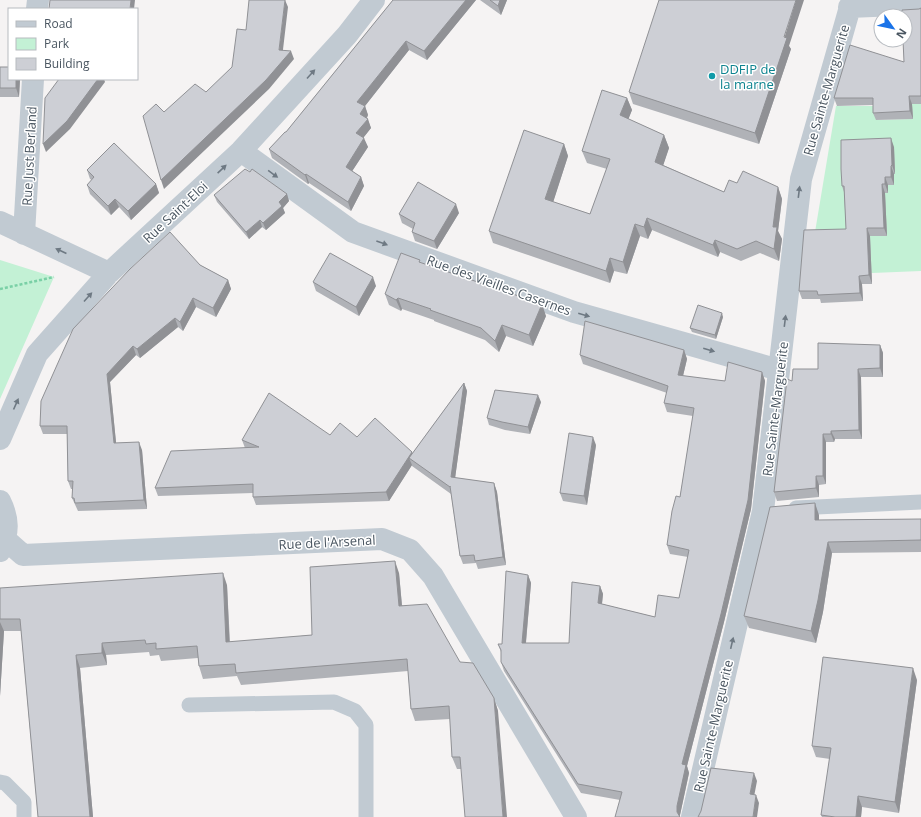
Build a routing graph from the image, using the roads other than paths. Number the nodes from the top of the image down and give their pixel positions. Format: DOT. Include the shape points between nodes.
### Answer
graph roads {
  1 [pos="374,0"];
  2 [pos="850,4"];
  3 [pos="921,4"];
  4 [pos="33,80"];
  5 [pos="241,151"];
  6 [pos="0,222"];
  7 [pos="24,234"];
  8 [pos="109,273"];
  9 [pos="779,370"];
  10 [pos="0,440"];
  11 [pos="0,501"];
  12 [pos="921,502"];
  13 [pos="775,510"];
  14 [pos="3,546"];
  15 [pos="189,705"];
  16 [pos="0,782"];
  17 [pos="24,817"];
  18 [pos="366,817"];
  19 [pos="576,817"];
  20 [pos="692,817"];
  5 -- 1 [label="street, Rue Saint-Eloi, one-way" via="347,35"];
  2 -- 3 [label="street"];
  9 -- 2 [label="street, Rue Sainte-Marguerite, one-way" via="801,179"];
  4 -- 7 [label="street, Rue Just Berland"];
  8 -- 5 [label="street, Rue Saint-Eloi, one-way"];
  5 -- 9 [label="street, Rue des Vieilles Casernes, one-way" via="353,232 574,312"];
  6 -- 7 [label="street"];
  8 -- 7 [label="street, one-way"];
  10 -- 8 [label="street, Rue Saint-Eloi, one-way" via="37,354"];
  9 -- 13 [label="street, Rue Sainte-Marguerite"];
  11 -- 14 [label="street" via="6,514 7,527"];
  12 -- 13 [label="lane"];
  20 -- 13 [label="street, Rue Sainte-Marguerite, one-way"];
  14 -- 19 [label="street, Rue de l'Arsenal" via="24,555 382,540 410,550 433,576"];
  15 -- 18 [label="lane" via="334,702 354,711 366,724"];
  16 -- 17 [label="lane" via="24,802"];
}
